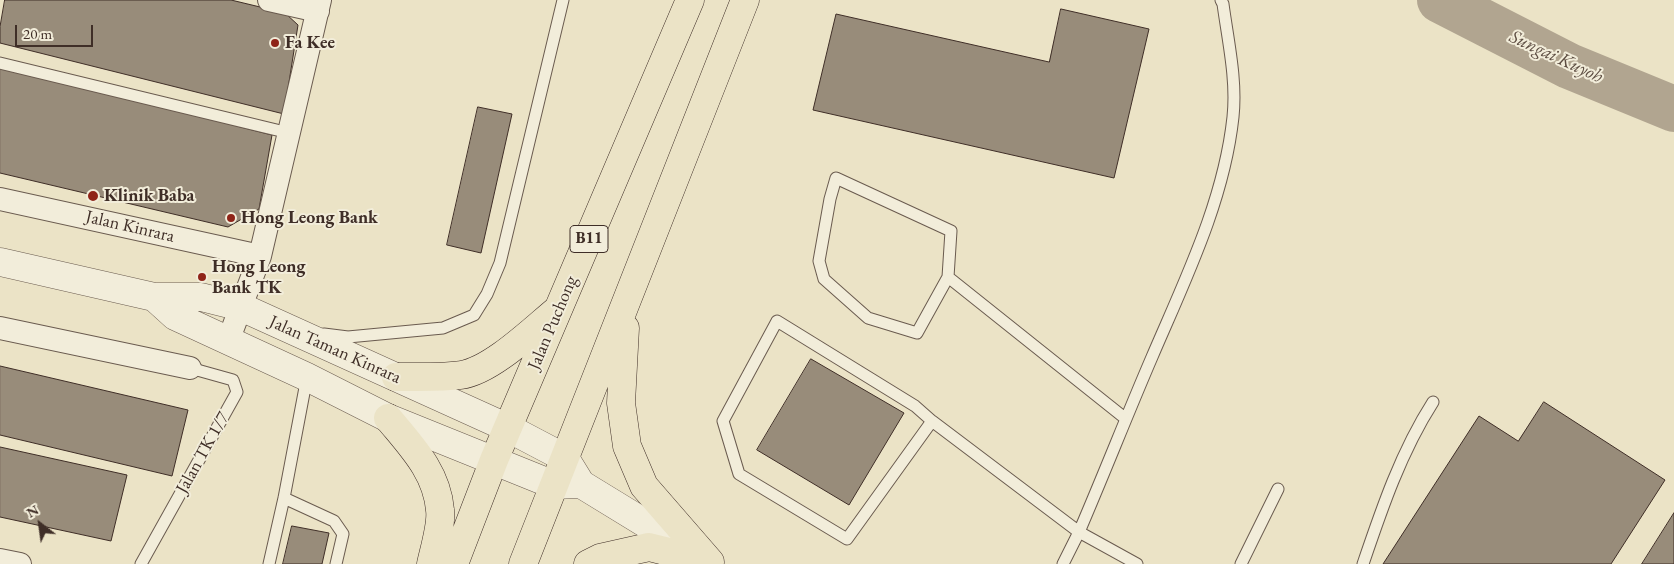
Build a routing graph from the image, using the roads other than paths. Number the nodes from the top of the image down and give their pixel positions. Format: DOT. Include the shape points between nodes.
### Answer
graph roads {
  1 [pos="268,0"];
  2 [pos="563,0"];
  3 [pos="690,0"];
  4 [pos="745,0"];
  5 [pos="1221,0"];
  6 [pos="319,6"];
  7 [pos="0,63"];
  8 [pos="289,133"];
  9 [pos="0,198"];
  10 [pos="260,256"];
  11 [pos="0,262"];
  12 [pos="948,277"];
  13 [pos="154,297"];
  14 [pos="627,304"];
  15 [pos="241,307"];
  16 [pos="560,307"];
  17 [pos="0,328"];
  18 [pos="295,332"];
  19 [pos="228,341"];
  20 [pos="190,368"];
  21 [pos="307,377"];
  22 [pos="396,377"];
  23 [pos="1433,402"];
  24 [pos="388,418"];
  25 [pos="1126,419"];
  26 [pos="932,421"];
  27 [pos="508,428"];
  28 [pos="565,458"];
  29 [pos="494,460"];
  30 [pos="554,484"];
  31 [pos="581,484"];
  32 [pos="1278,489"];
  33 [pos="284,498"];
  34 [pos="1080,532"];
  35 [pos="0,560"];
  36 [pos="711,563"];
  37 [pos="18,564"];
  38 [pos="140,564"];
  39 [pos="269,564"];
  40 [pos="336,564"];
  41 [pos="431,564"];
  42 [pos="454,564"];
  43 [pos="524,564"];
  44 [pos="588,564"];
  45 [pos="1062,564"];
  46 [pos="1137,564"];
  47 [pos="1241,564"];
  48 [pos="1363,564"];
  1 -- 6 [label="street"];
  2 -- 18 [label="lane" via="500,262 474,315 443,328 402,333 348,337"];
  3 -- 16 [label="main road, Jalan Puchong / B11"];
  4 -- 14 [label="main road"];
  5 -- 25 [label="lane" via="1233,86 1234,115 1228,155 1208,221"];
  6 -- 8 [label="street"];
  7 -- 8 [label="lane"];
  8 -- 10 [label="street"];
  9 -- 10 [label="street, Jalan Kinrara"];
  10 -- 15 [label="street"];
  11 -- 13 [label="street, Jalan Taman Kinrara"];
  12 -- 12 [label="lane" via="917,334 868,318 824,279 819,261 836,178 951,232"];
  12 -- 25 [label="lane"];
  13 -- 15 [label="street, Jalan Taman Kinrara" via="201,297"];
  13 -- 19 [label="street, Jalan Taman Kinrara" via="175,316"];
  14 -- 28 [label="main road"];
  14 -- 36 [label="main road" via="621,403 627,446 644,486"];
  15 -- 18 [label="street, Jalan Taman Kinrara"];
  15 -- 19 [label="street"];
  16 -- 22 [label="main road" via="506,351 462,375"];
  16 -- 27 [label="main road, Jalan Puchong / B11"];
  17 -- 20 [label="street"];
  18 -- 22 [label="street, Jalan Taman Kinrara"];
  19 -- 21 [label="street, Jalan Taman Kinrara"];
  20 -- 38 [label="lane, Jalan TK 1/7" via="233,380 237,392"];
  21 -- 24 [label="street, Jalan Taman Kinrara"];
  21 -- 33 [label="lane"];
  22 -- 27 [label="street, Jalan Taman Kinrara"];
  23 -- 48 [label="lane" via="1420,421 1387,495"];
  24 -- 29 [label="street, Jalan Taman Kinrara"];
  24 -- 41 [label="main road" via="419,455 434,481 441,512"];
  25 -- 34 [label="lane"];
  26 -- 26 [label="lane" via="847,539 739,474 723,421 777,321 915,406"];
  26 -- 34 [label="lane"];
  27 -- 28 [label="street, Jalan Taman Kinrara"];
  27 -- 29 [label="main road, Jalan Puchong / B11"];
  28 -- 30 [label="main road"];
  28 -- 31 [label="street"];
  29 -- 30 [label="street, Jalan Taman Kinrara"];
  29 -- 42 [label="main road, Jalan Puchong / B11"];
  30 -- 31 [label="street"];
  30 -- 43 [label="main road"];
  31 -- 36 [label="street"];
  32 -- 47 [label="lane"];
  33 -- 39 [label="lane"];
  33 -- 40 [label="lane" via="334,521 343,534"];
  34 -- 45 [label="lane"];
  34 -- 46 [label="lane"];
  35 -- 37 [label="street"];
  36 -- 44 [label="main road" via="649,546"];
}
